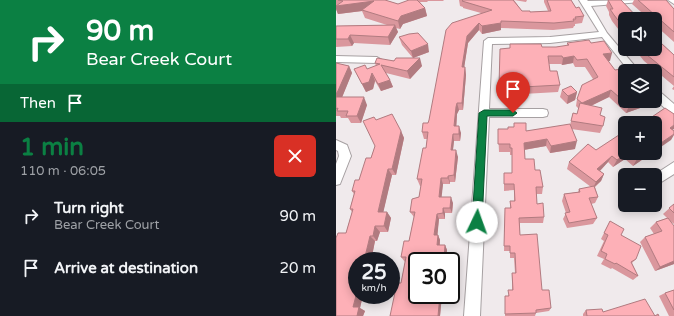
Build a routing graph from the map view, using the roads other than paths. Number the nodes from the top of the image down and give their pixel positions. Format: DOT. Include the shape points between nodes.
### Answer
graph roads {
  1 [pos="640,0"];
  2 [pos="672,0"];
  3 [pos="584,2"];
  4 [pos="674,2"];
  5 [pos="604,34"];
  6 [pos="336,59"];
  7 [pos="378,60"];
  8 [pos="628,64"];
  9 [pos="662,99"];
  10 [pos="674,110"];
  11 [pos="484,113"];
  12 [pos="543,113"];
  13 [pos="339,146"];
  14 [pos="674,167"];
  15 [pos="662,176"];
  16 [pos="336,180"];
  17 [pos="472,316"];
  1 -- 3 [label="street"];
  2 -- 4 [label="street"];
  3 -- 5 [label="street"];
  5 -- 8 [label="street"];
  5 -- 11 [label="street" via="550,40 488,40"];
  6 -- 7 [label="street"];
  9 -- 10 [label="street"];
  11 -- 12 [label="street"];
  11 -- 17 [label="street"];
  13 -- 16 [label="street" via="345,156"];
  14 -- 15 [label="street"];
}
